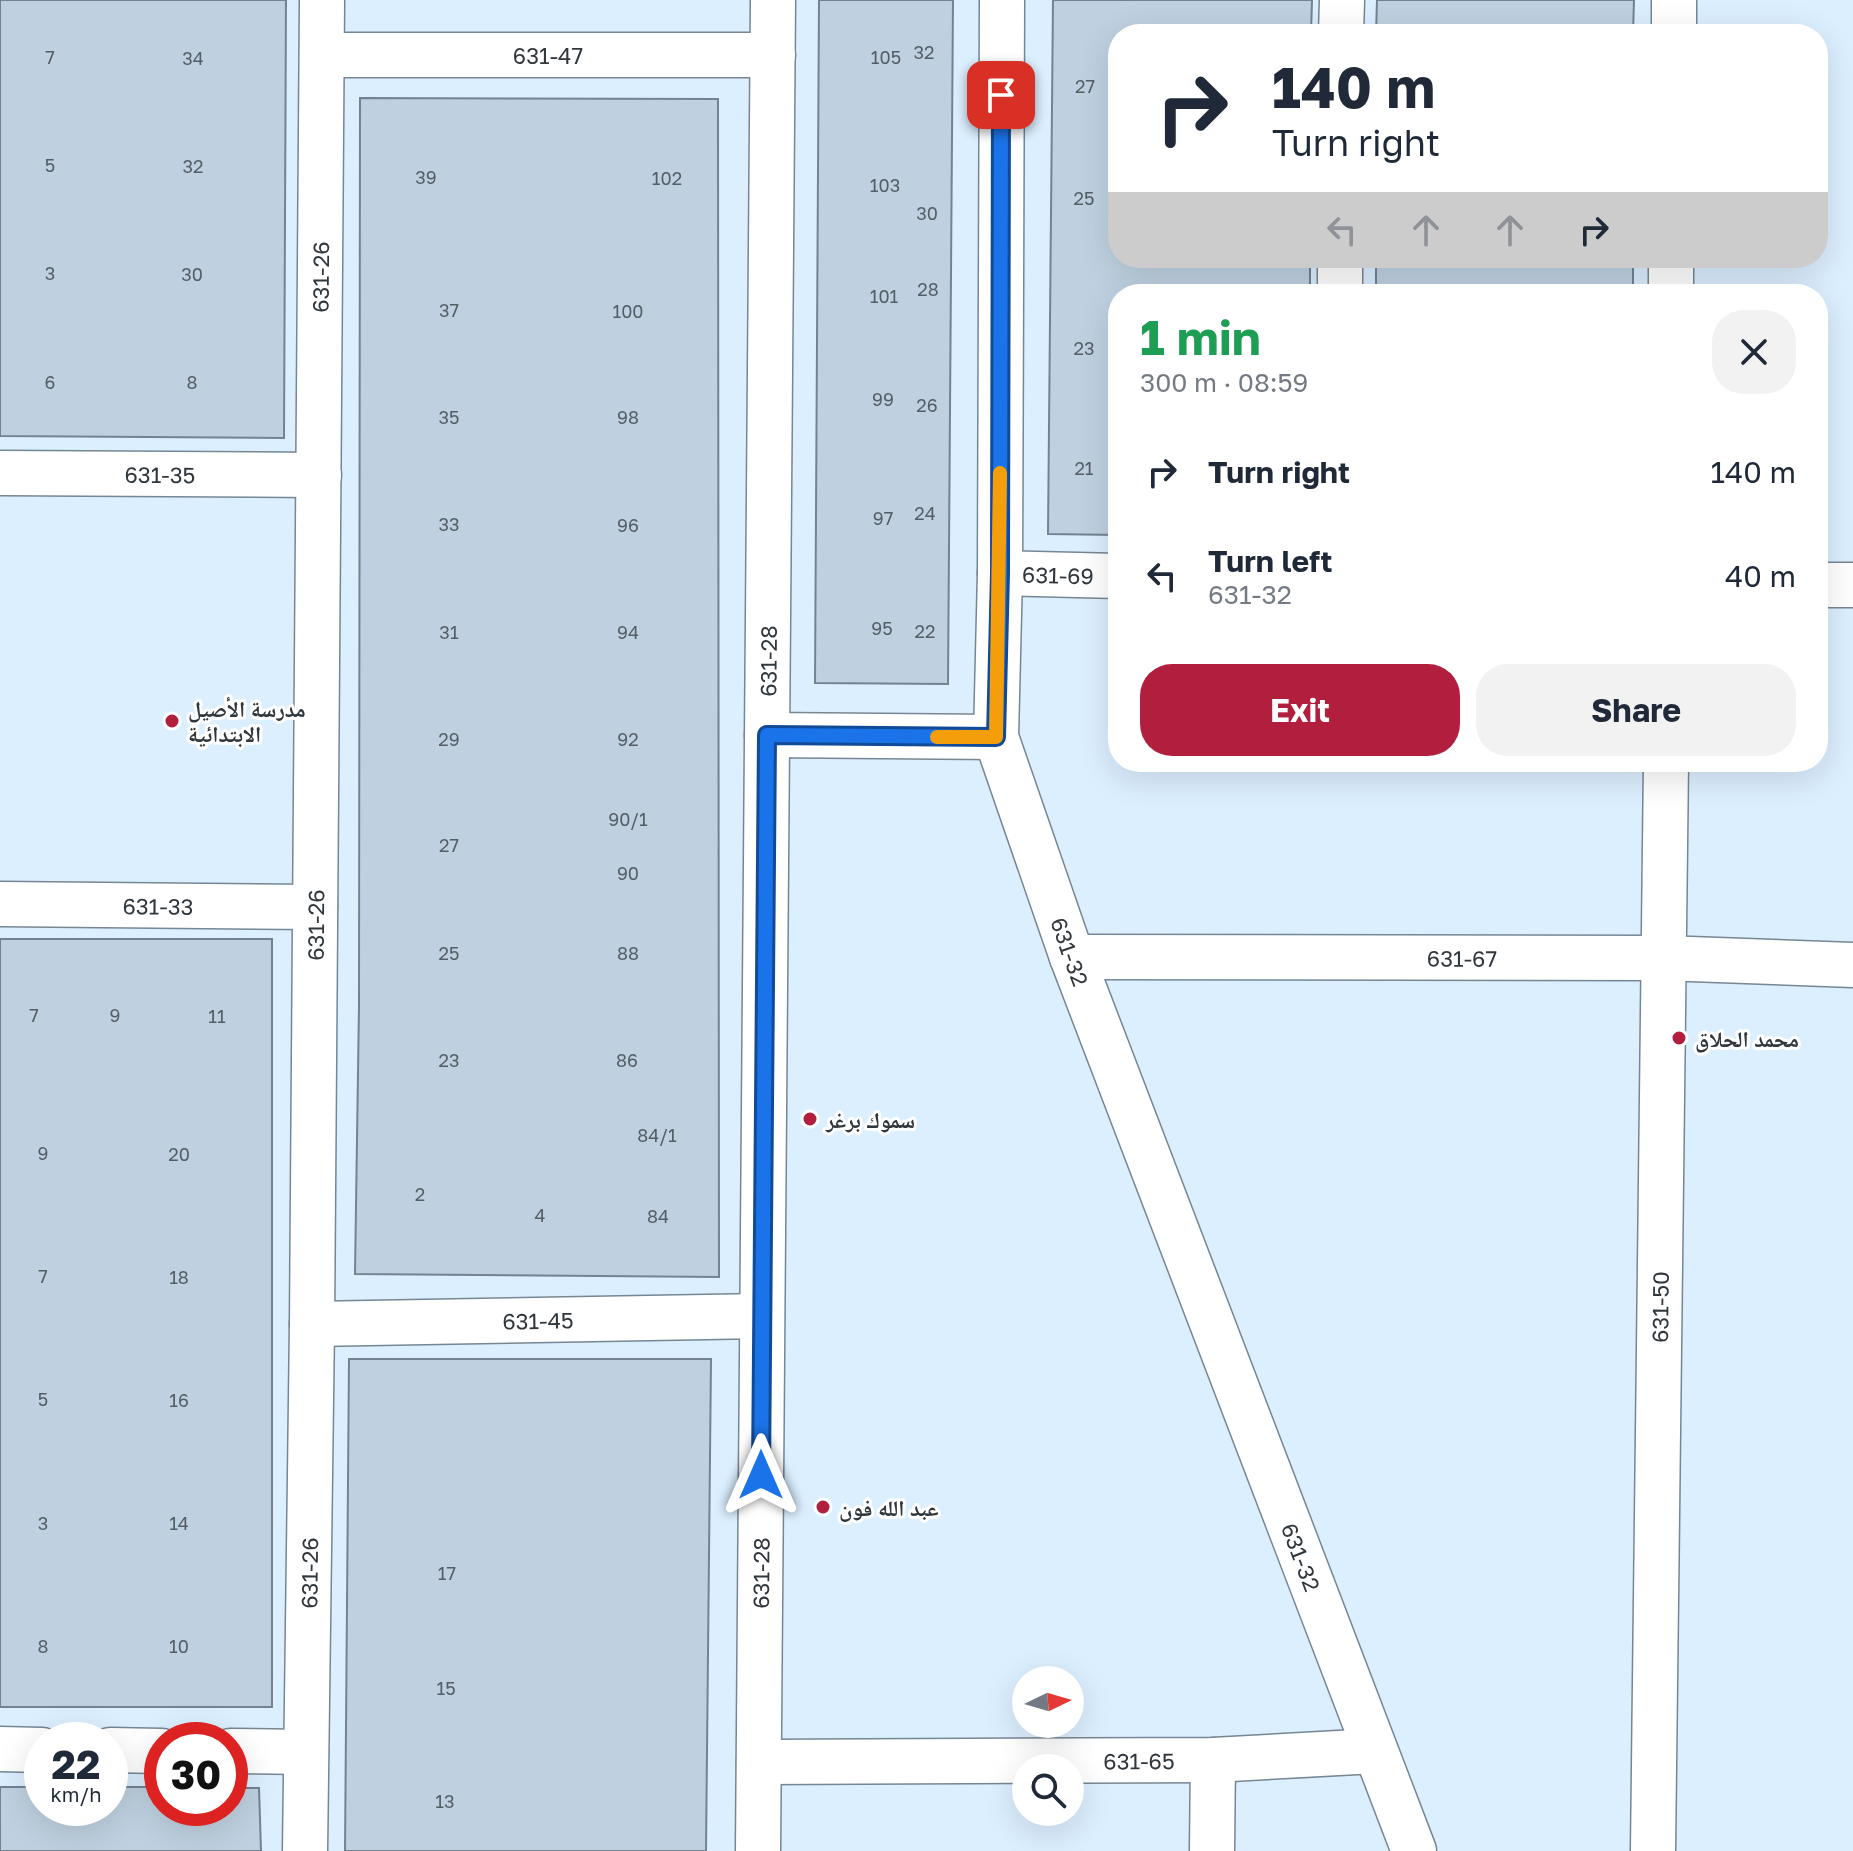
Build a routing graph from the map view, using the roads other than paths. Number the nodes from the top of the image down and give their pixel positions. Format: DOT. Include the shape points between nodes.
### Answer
graph roads {
  1 [pos="322,0"];
  2 [pos="773,0"];
  3 [pos="1002,0"];
  4 [pos="1342,0"];
  5 [pos="1674,0"];
  6 [pos="1341,24"];
  7 [pos="1674,24"];
  8 [pos="322,55"];
  9 [pos="773,55"];
  10 [pos="0,473"];
  11 [pos="319,475"];
  12 [pos="1000,573"];
  13 [pos="1108,576"];
  14 [pos="1828,585"];
  15 [pos="1853,585"];
  16 [pos="767,735"];
  17 [pos="996,737"];
  18 [pos="1666,772"];
  19 [pos="0,904"];
  20 [pos="315,907"];
  21 [pos="1072,957"];
  22 [pos="1663,958"];
  23 [pos="1853,965"];
  24 [pos="762,1316"];
  25 [pos="312,1324"];
  26 [pos="0,1749"];
  27 [pos="24,1750"];
  28 [pos="248,1751"];
  29 [pos="1375,1751"];
  30 [pos="306,1752"];
  31 [pos="1213,1760"];
  32 [pos="759,1762"];
  33 [pos="305,1851"];
  34 [pos="758,1851"];
  35 [pos="1212,1851"];
  36 [pos="1414,1851"];
  37 [pos="1653,1851"];
  1 -- 8 [label="street, 631-26"];
  2 -- 9 [label="street, 631-28"];
  3 -- 12 [label="street, 631-32"];
  4 -- 6 [label="street"];
  5 -- 7 [label="street"];
  8 -- 9 [label="street, 631-47"];
  8 -- 11 [label="street, 631-26"];
  9 -- 16 [label="street, 631-28"];
  10 -- 11 [label="street, 631-35"];
  11 -- 20 [label="street, 631-26"];
  12 -- 13 [label="street, 631-69"];
  12 -- 17 [label="street, 631-32"];
  14 -- 15 [label="street"];
  16 -- 17 [label="street"];
  16 -- 24 [label="street, 631-28"];
  17 -- 21 [label="street, 631-32"];
  18 -- 22 [label="street, 631-50"];
  19 -- 20 [label="street, 631-33"];
  20 -- 25 [label="street, 631-26"];
  21 -- 22 [label="street, 631-67"];
  21 -- 29 [label="street, 631-32"];
  22 -- 23 [label="street, 631-67"];
  22 -- 37 [label="street, 631-50"];
  24 -- 25 [label="street, 631-45"];
  24 -- 32 [label="street, 631-28"];
  25 -- 30 [label="street, 631-26"];
  26 -- 27 [label="street"];
  28 -- 30 [label="street"];
  29 -- 31 [label="street, 631-65"];
  29 -- 36 [label="street, 631-32"];
  30 -- 33 [label="street, 631-26"];
  31 -- 32 [label="street, 631-65"];
  31 -- 35 [label="street"];
  32 -- 34 [label="street, 631-28"];
}
